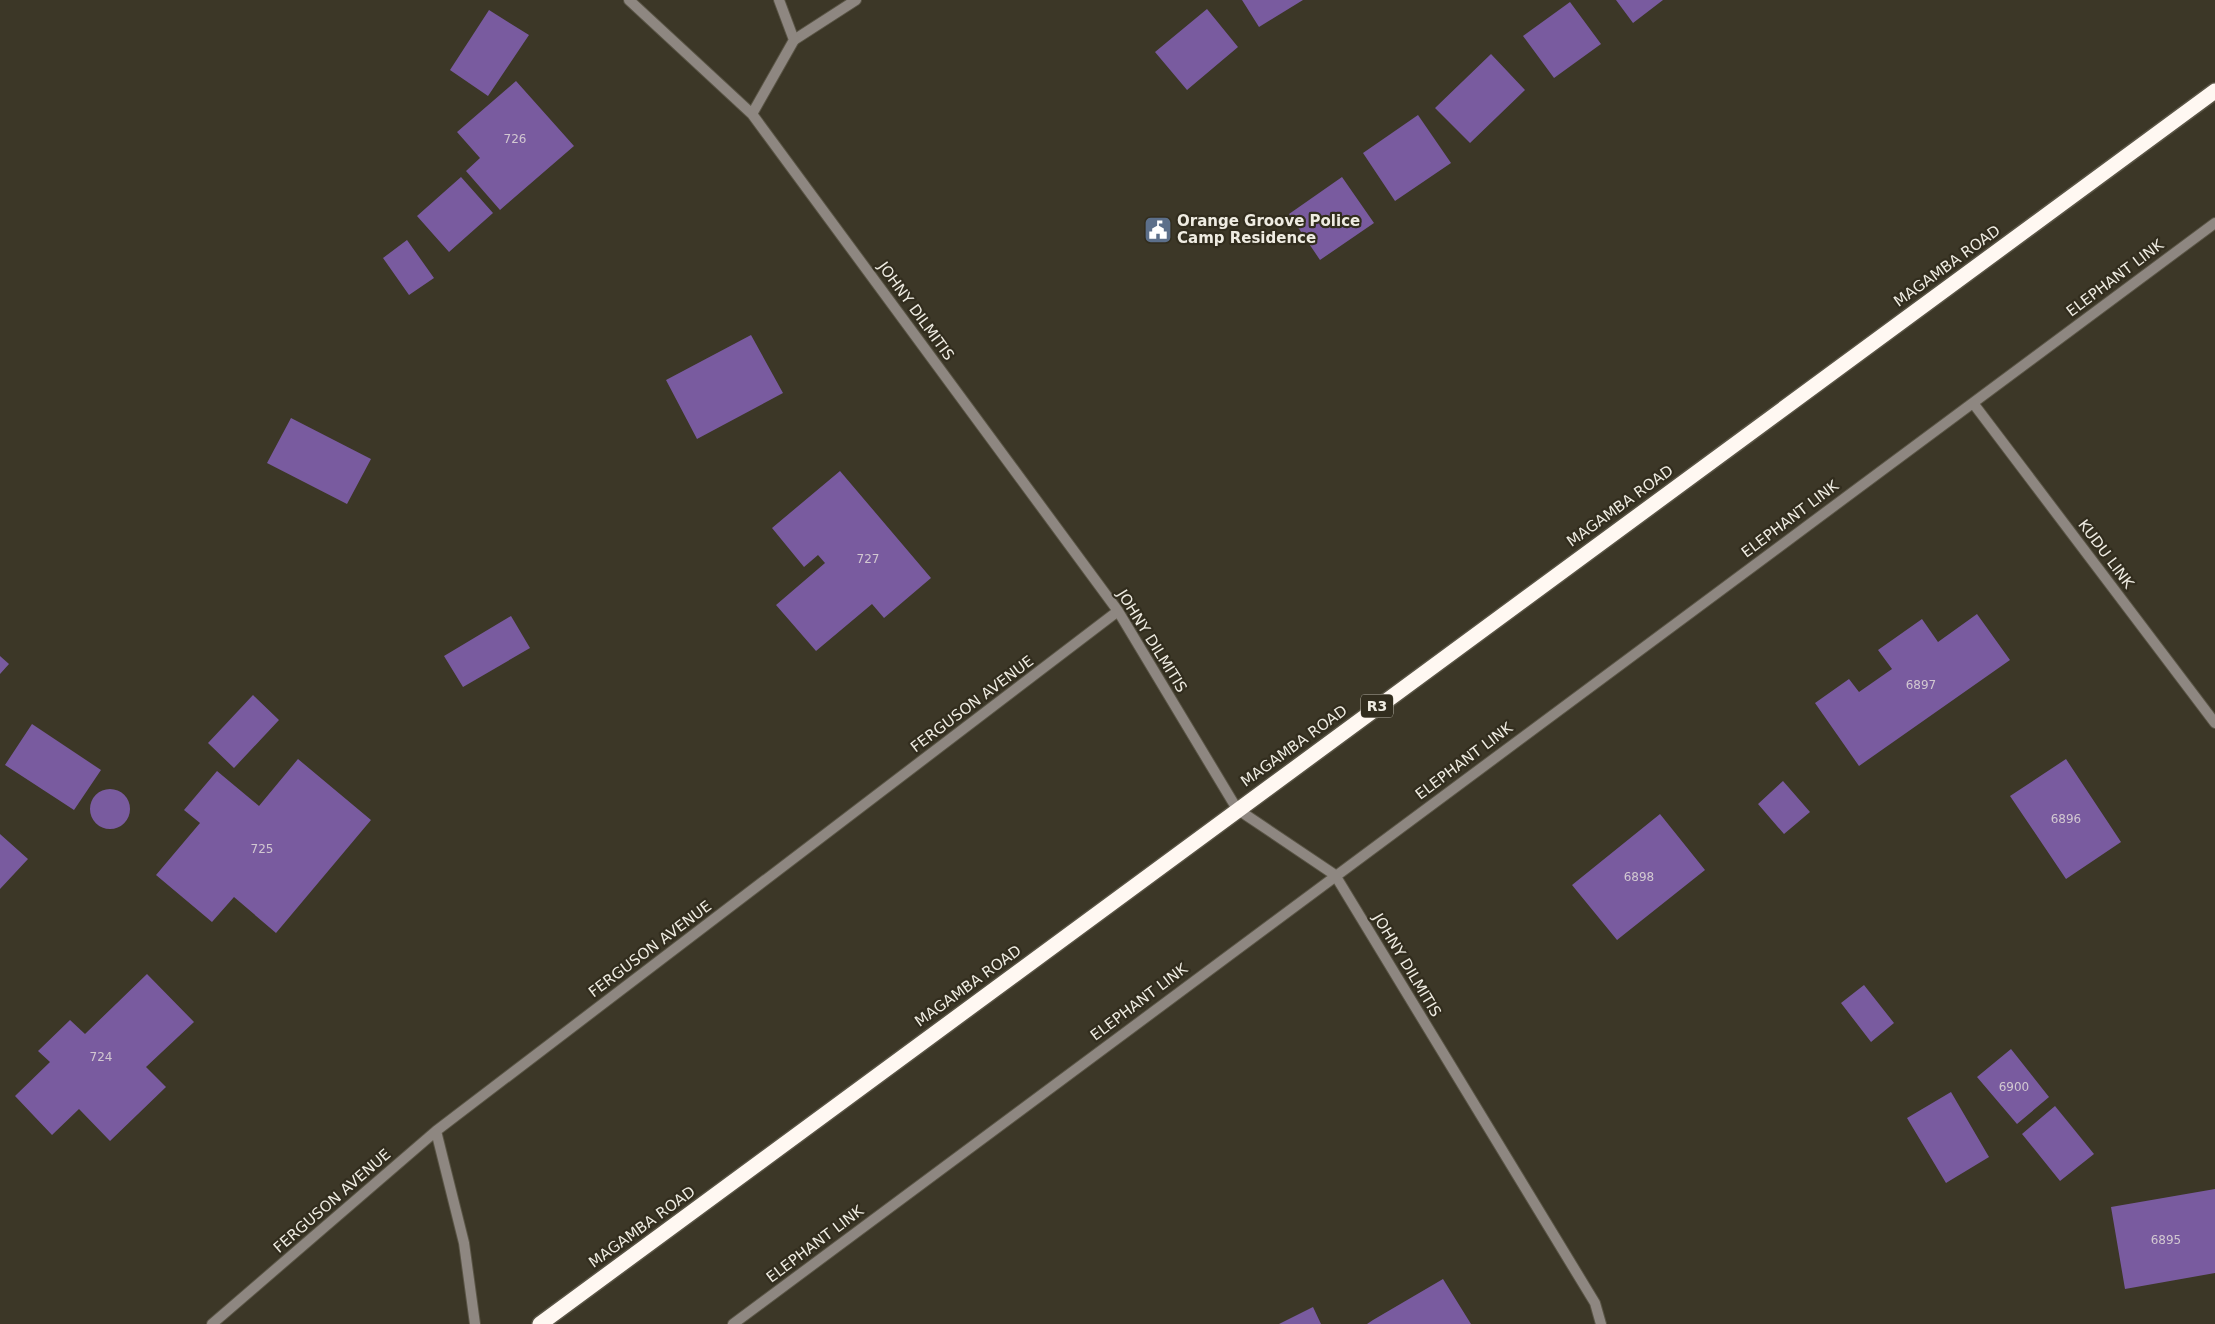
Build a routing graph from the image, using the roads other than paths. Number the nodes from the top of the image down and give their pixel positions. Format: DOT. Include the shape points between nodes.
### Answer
graph roads {
  1 [pos="629,0"];
  2 [pos="779,0"];
  3 [pos="856,0"];
  4 [pos="794,40"];
  5 [pos="2215,91"];
  6 [pos="752,114"];
  7 [pos="2215,223"];
  8 [pos="1972,403"];
  9 [pos="1118,611"];
  10 [pos="2215,723"];
  11 [pos="1237,809"];
  12 [pos="1336,875"];
  13 [pos="436,1131"];
  14 [pos="212,1324"];
  15 [pos="475,1324"];
  16 [pos="540,1324"];
  17 [pos="733,1324"];
  18 [pos="1601,1324"];
  1 -- 6 [label="street, JOHNY DILMITIS"];
  2 -- 4 [label="street"];
  3 -- 4 [label="street"];
  4 -- 6 [label="street"];
  5 -- 11 [label="highway, MAGAMBA ROAD / R3"];
  6 -- 9 [label="street, JOHNY DILMITIS"];
  7 -- 8 [label="street, ELEPHANT LINK"];
  8 -- 10 [label="street, KUDU LINK"];
  8 -- 12 [label="street, ELEPHANT LINK"];
  9 -- 11 [label="street, JOHNY DILMITIS"];
  9 -- 13 [label="street, FERGUSON AVENUE"];
  11 -- 12 [label="street, JOHNY DILMITIS"];
  11 -- 16 [label="highway, MAGAMBA ROAD / R3"];
  12 -- 17 [label="street, ELEPHANT LINK"];
  12 -- 18 [label="street, JOHNY DILMITIS" via="1595,1303"];
  13 -- 14 [label="street, FERGUSON AVENUE"];
  13 -- 15 [label="street" via="464,1243"];
}
